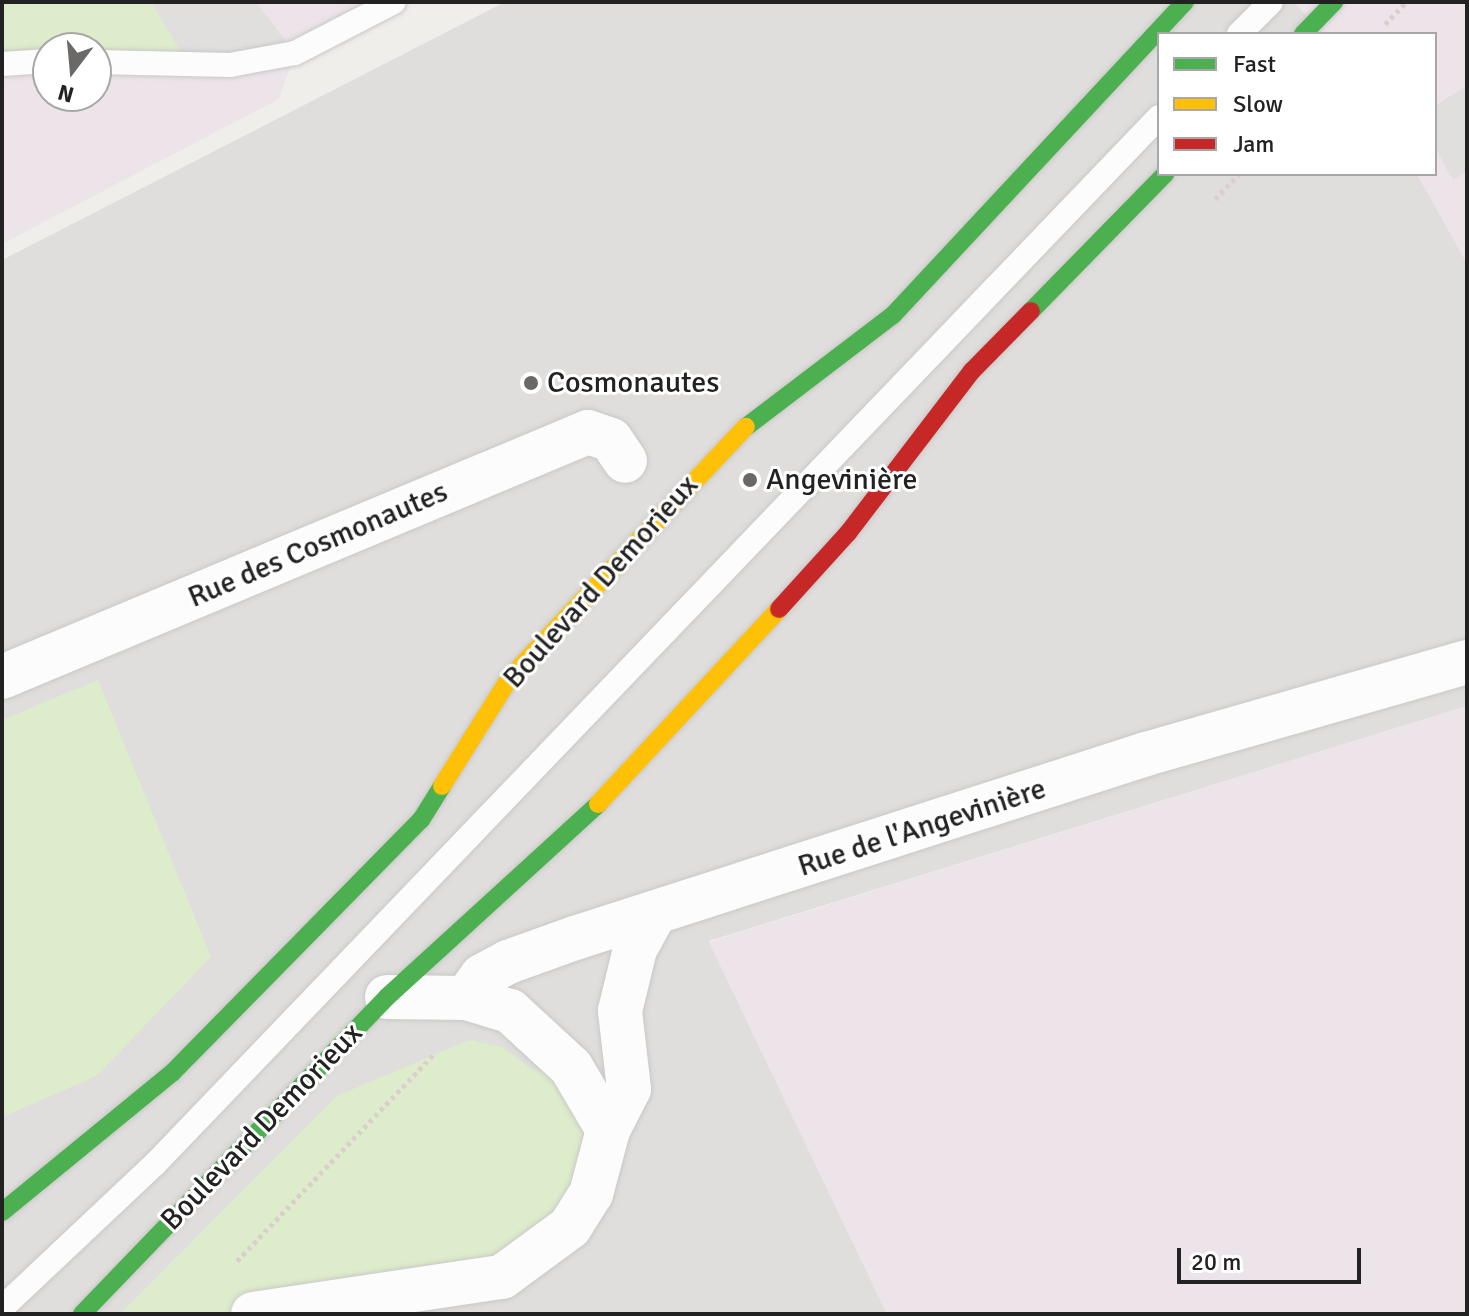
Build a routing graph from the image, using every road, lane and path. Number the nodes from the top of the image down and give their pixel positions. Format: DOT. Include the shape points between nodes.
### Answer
graph roads {
  1 [pos="394,2"];
  2 [pos="1185,2"];
  3 [pos="1271,2"];
  4 [pos="1334,2"];
  5 [pos="1406,2"];
  6 [pos="1157,32"];
  7 [pos="1157,32"];
  8 [pos="1241,32"];
  9 [pos="1305,32"];
  10 [pos="1377,32"];
  11 [pos="32,62"];
  12 [pos="112,62"];
  13 [pos="2,64"];
  14 [pos="1157,119"];
  15 [pos="1163,176"];
  16 [pos="625,461"];
  17 [pos="1467,662"];
  18 [pos="2,677"];
  19 [pos="653,917"];
  20 [pos="387,997"];
  21 [pos="466,998"];
  22 [pos="441,1047"];
  23 [pos="608,1130"];
  24 [pos="2,1212"];
  25 [pos="234,1264"];
  26 [pos="2,1308"];
  27 [pos="82,1314"];
  28 [pos="253,1314"];
  1 -- 12 [label="lane" via="295,53 230,65"];
  2 -- 6 [label="main road, Boulevard Demorieux"];
  3 -- 8 [label="lane"];
  4 -- 9 [label="main road"];
  5 -- 10 [label="path"];
  7 -- 24 [label="main road, Boulevard Demorieux" via="893,315 736,435 509,679 421,820 172,1073"];
  11 -- 13 [label="lane"];
  14 -- 26 [label="lane" via="154,1165"];
  15 -- 20 [label="main road, Boulevard Demorieux" via="972,371 848,533 620,784"];
  16 -- 18 [label="street, Rue des Cosmonautes" via="611,440 588,432"];
  17 -- 19 [label="street, Rue de l'Angevinière" via="1146,754"];
  19 -- 21 [label="street, Rue de l'Angevinière" via="508,962 482,976"];
  19 -- 23 [label="street" via="626,980 619,1028 629,1089"];
  20 -- 21 [label="street"];
  20 -- 27 [label="main road, Boulevard Demorieux"];
  21 -- 23 [label="street" via="510,1011 551,1043"];
  22 -- 25 [label="path"];
  23 -- 28 [label="street" via="591,1194 570,1227 525,1266 464,1287"];
}
